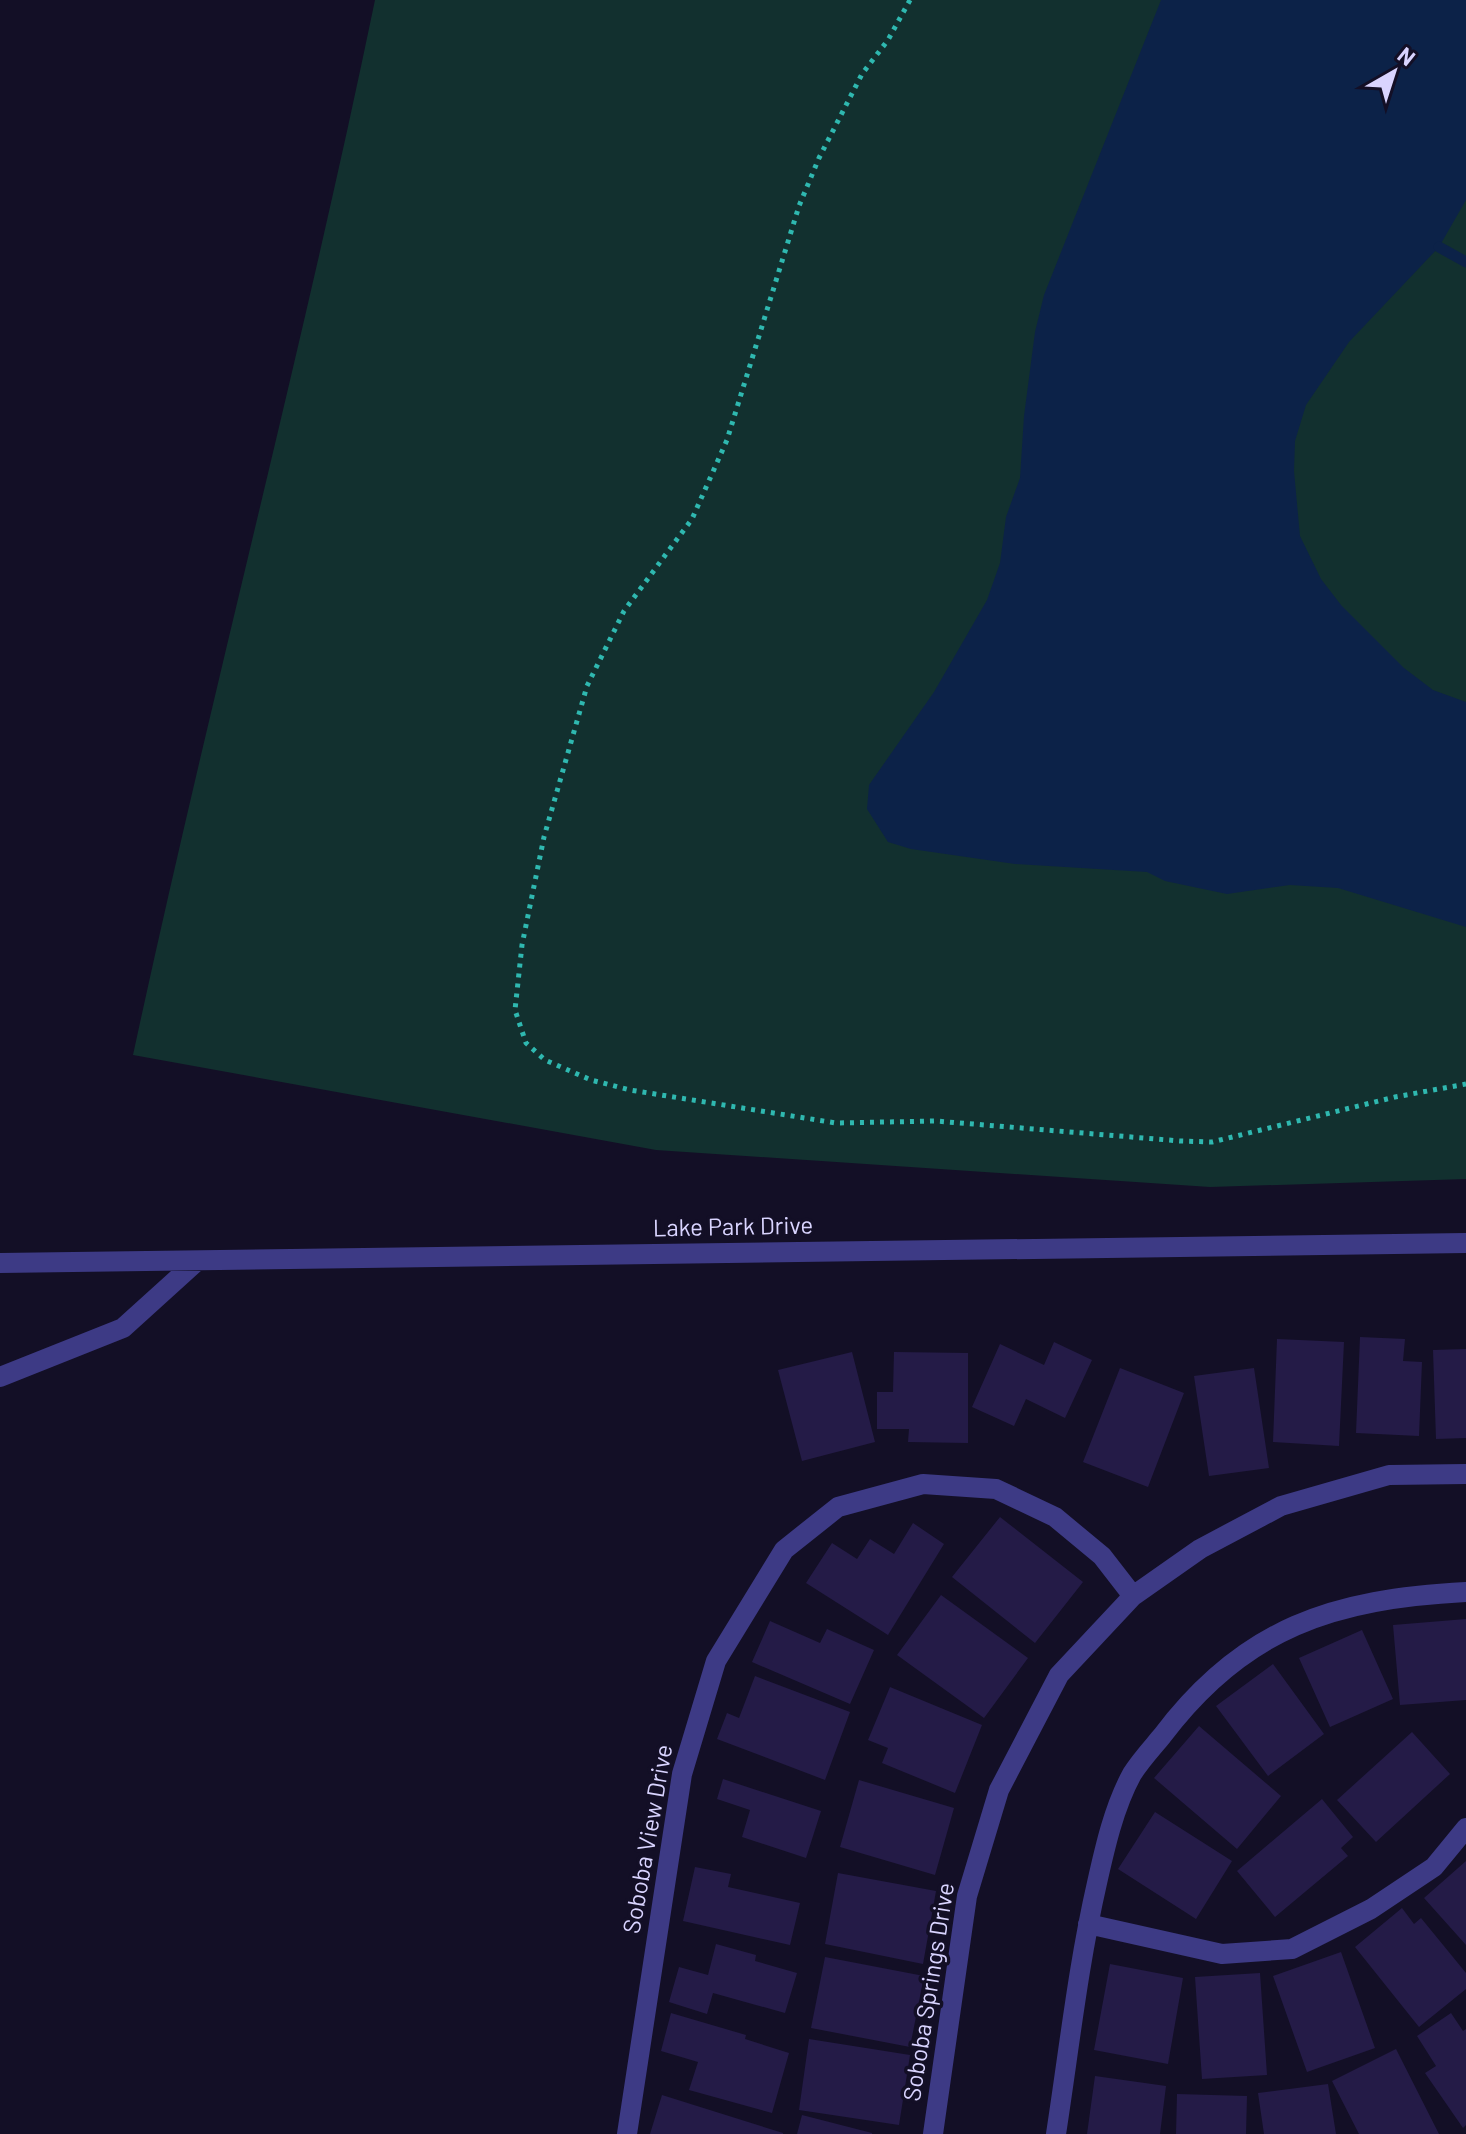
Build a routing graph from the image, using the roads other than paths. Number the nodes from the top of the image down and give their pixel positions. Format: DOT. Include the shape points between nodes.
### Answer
graph roads {
  1 [pos="1466,1243"];
  2 [pos="197,1261"];
  3 [pos="0,1263"];
  4 [pos="0,1377"];
  5 [pos="1466,1474"];
  6 [pos="1466,1592"];
  7 [pos="1133,1596"];
  8 [pos="1466,1828"];
  9 [pos="1088,1924"];
  10 [pos="627,2134"];
  11 [pos="933,2134"];
  12 [pos="1056,2134"];
  1 -- 2 [label="street, Lake Park Drive"];
  2 -- 3 [label="street, Lake Park Drive"];
  2 -- 4 [label="street" via="123,1328"];
  5 -- 7 [label="street, Soboba Springs Drive" via="1389,1475 1281,1506 1200,1549"];
  6 -- 9 [label="street" via="1396,1596 1315,1616 1242,1654 1188,1701 1132,1775 1107,1839"];
  7 -- 10 [label="street, Soboba View Drive" via="1102,1556 1055,1517 996,1489 923,1484 838,1507 784,1550 716,1661 682,1774"];
  7 -- 11 [label="street, Soboba Springs Drive" via="1059,1675 999,1790 967,1896"];
  8 -- 9 [label="street" via="1434,1867 1371,1909 1292,1949 1222,1954"];
  9 -- 12 [label="street"];
}
